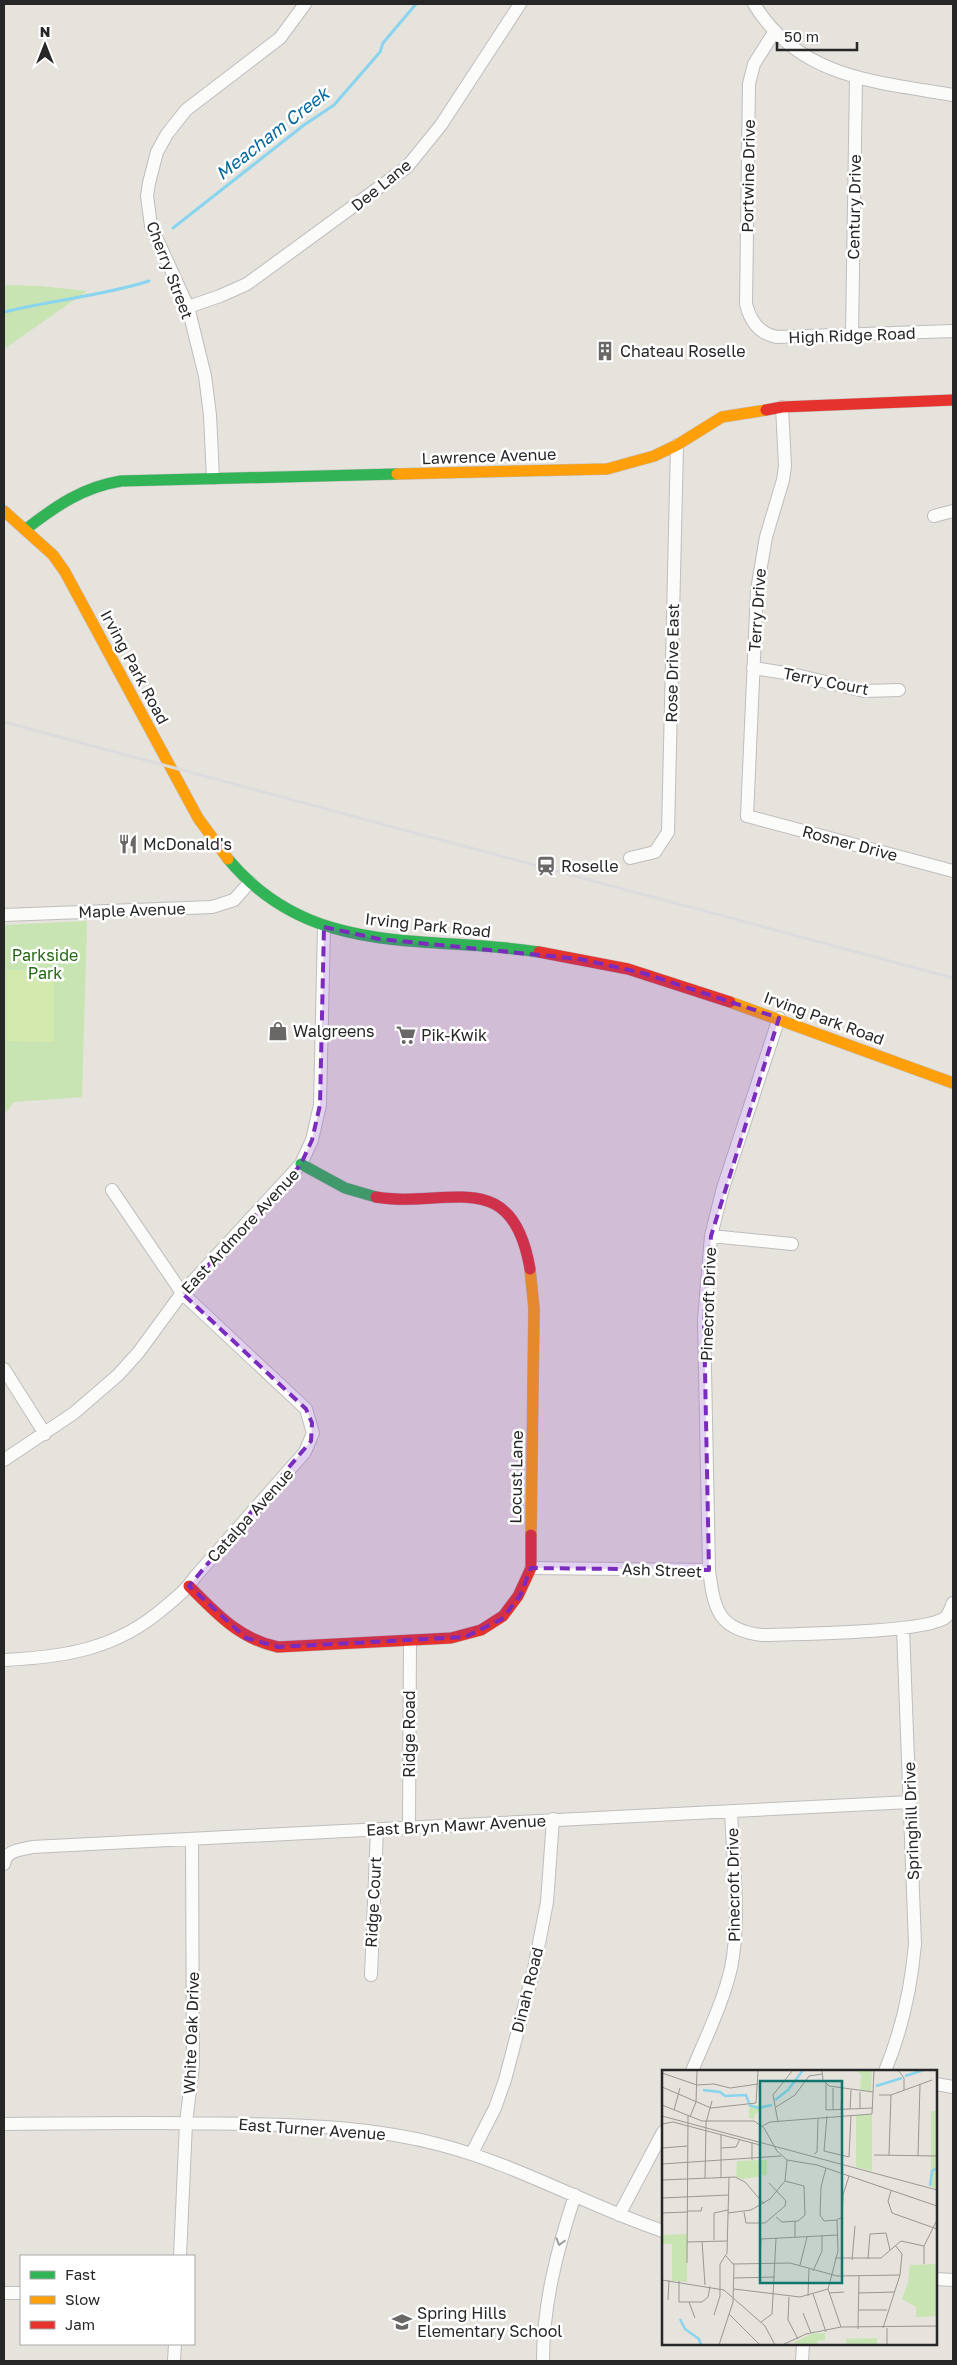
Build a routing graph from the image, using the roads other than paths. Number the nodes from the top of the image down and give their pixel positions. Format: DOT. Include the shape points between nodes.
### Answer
graph roads {
  1 [pos="305,4"];
  2 [pos="520,4"];
  3 [pos="754,4"];
  4 [pos="775,31"];
  5 [pos="856,79"];
  6 [pos="953,95"];
  7 [pos="188,307"];
  8 [pos="755,325"];
  9 [pos="953,331"];
  10 [pos="852,335"];
  11 [pos="953,400"];
  12 [pos="782,407"];
  13 [pos="677,445"];
  14 [pos="213,478"];
  15 [pos="4,511"];
  16 [pos="953,511"];
  17 [pos="934,516"];
  18 [pos="26,529"];
  19 [pos="753,668"];
  20 [pos="899,690"];
  21 [pos="747,816"];
  22 [pos="630,858"];
  23 [pos="953,872"];
  24 [pos="250,882"];
  25 [pos="4,915"];
  26 [pos="324,927"];
  27 [pos="778,1018"];
  28 [pos="953,1083"];
  29 [pos="301,1164"];
  30 [pos="112,1190"];
  31 [pos="710,1236"];
  32 [pos="792,1244"];
  33 [pos="182,1293"];
  34 [pos="4,1369"];
  35 [pos="45,1434"];
  36 [pos="4,1460"];
  37 [pos="531,1568"];
  38 [pos="710,1570"];
  39 [pos="189,1586"];
  40 [pos="953,1603"];
  41 [pos="902,1628"];
  42 [pos="410,1641"];
  43 [pos="4,1660"];
  44 [pos="910,1802"];
  45 [pos="731,1811"];
  46 [pos="554,1820"];
  47 [pos="409,1827"];
  48 [pos="377,1829"];
  49 [pos="192,1839"];
  50 [pos="4,1861"];
  51 [pos="371,1975"];
  52 [pos="692,2070"];
  53 [pos="887,2070"];
  54 [pos="937,2084"];
  55 [pos="953,2087"];
  56 [pos="186,2123"];
  57 [pos="4,2124"];
  58 [pos="662,2134"];
  59 [pos="472,2153"];
  60 [pos="575,2195"];
  61 [pos="619,2215"];
  62 [pos="662,2231"];
  63 [pos="180,2255"];
  64 [pos="937,2279"];
  65 [pos="953,2280"];
  66 [pos="4,2293"];
  67 [pos="20,2293"];
  68 [pos="175,2345"];
  69 [pos="803,2345"];
  70 [pos="174,2361"];
  71 [pos="544,2361"];
  72 [pos="802,2361"];
  1 -- 7 [label="street, Cherry Street" via="280,38 186,110 167,134 152,164 147,196 151,226"];
  2 -- 7 [label="street, Dee Lane" via="440,125 407,167 252,280"];
  3 -- 4 [label="street"];
  4 -- 5 [label="street" via="813,61"];
  4 -- 8 [label="street, Portwine Drive" via="754,64 749,84 746,304"];
  5 -- 6 [label="street"];
  5 -- 10 [label="street, Century Drive"];
  7 -- 14 [label="street, Cherry Street" via="205,376"];
  8 -- 10 [label="street, High Ridge Road" via="777,337"];
  9 -- 10 [label="street, High Ridge Road"];
  11 -- 12 [label="street, Lawrence Avenue"];
  12 -- 13 [label="street, Lawrence Avenue" via="722,417"];
  12 -- 19 [label="street, Terry Drive" via="785,466 759,566"];
  13 -- 14 [label="street, Lawrence Avenue" via="630,464 607,469"];
  13 -- 22 [label="street, Rose Drive East" via="668,832 655,852"];
  14 -- 18 [label="street, Lawrence Avenue" via="102,483 71,495"];
  15 -- 18 [label="street, Irving Park Road"];
  16 -- 17 [label="street"];
  18 -- 24 [label="street, Irving Park Road" via="53,555 77,592 198,818"];
  19 -- 20 [label="street, Terry Court" via="864,691"];
  19 -- 21 [label="street, Terry Drive"];
  21 -- 23 [label="street, Rosner Drive"];
  24 -- 25 [label="street, Maple Avenue" via="234,900 212,907"];
  24 -- 26 [label="street, Irving Park Road"];
  26 -- 27 [label="street, Irving Park Road" via="379,939 525,950 580,959 636,971"];
  26 -- 29 [label="street, East Ardmore Avenue" via="320,1105 312,1140"];
  27 -- 28 [label="street, Irving Park Road"];
  27 -- 31 [label="street, Pinecroft Drive"];
  29 -- 33 [label="street, East Ardmore Avenue"];
  29 -- 37 [label="street, Locust Lane" via="342,1187 374,1197 466,1195 488,1200 505,1209 518,1228 531,1274 534,1308"];
  30 -- 33 [label="street, Catalpa Avenue"];
  31 -- 32 [label="street"];
  31 -- 38 [label="street, Pinecroft Drive" via="704,1320"];
  33 -- 35 [label="street, East Ardmore Avenue" via="118,1375"];
  33 -- 39 [label="street, Catalpa Avenue" via="306,1409 313,1432 312,1441 297,1463"];
  34 -- 35 [label="street"];
  35 -- 36 [label="street, East Ardmore Avenue"];
  37 -- 38 [label="street, Ash Street"];
  37 -- 42 [label="street, Locust Lane" via="520,1596 502,1619 465,1637"];
  38 -- 41 [label="street, Ash Street" via="713,1601 722,1619 748,1634"];
  39 -- 42 [label="street, Locust Lane" via="236,1630 261,1645"];
  39 -- 43 [label="street, Catalpa Avenue" via="149,1620 106,1643 67,1654"];
  40 -- 41 [label="street" via="946,1616 928,1625"];
  41 -- 44 [label="street, Springhill Drive"];
  42 -- 47 [label="street, Ridge Road"];
  44 -- 45 [label="street, East Bryn Mawr Avenue"];
  44 -- 53 [label="street, Springhill Drive" via="914,1963 904,2018"];
  45 -- 46 [label="street, East Bryn Mawr Avenue"];
  45 -- 52 [label="street, Pinecroft Drive" via="736,1930 733,1953 727,1984"];
  46 -- 47 [label="street, East Bryn Mawr Avenue"];
  46 -- 59 [label="street, Dinah Road" via="547,1902 534,1969 495,2108"];
  47 -- 48 [label="street, East Bryn Mawr Avenue"];
  48 -- 49 [label="street, East Bryn Mawr Avenue"];
  48 -- 51 [label="street, Ridge Court"];
  49 -- 50 [label="street, East Bryn Mawr Avenue" via="32,1847 14,1851"];
  49 -- 56 [label="street, White Oak Drive" via="193,2065"];
  54 -- 55 [label="street"];
  56 -- 57 [label="street, East Turner Avenue"];
  56 -- 59 [label="street, East Turner Avenue" via="352,2129 413,2138"];
  56 -- 63 [label="street, White Oak Drive"];
  58 -- 61 [label="street"];
  59 -- 60 [label="street, East Turner Avenue"];
  60 -- 61 [label="street, East Turner Avenue"];
  60 -- 71 [label="street, one-way" via="551,2279"];
  61 -- 62 [label="street, East Turner Avenue"];
  64 -- 65 [label="street"];
  66 -- 67 [label="street"];
  68 -- 70 [label="street"];
  69 -- 72 [label="street"];
}
